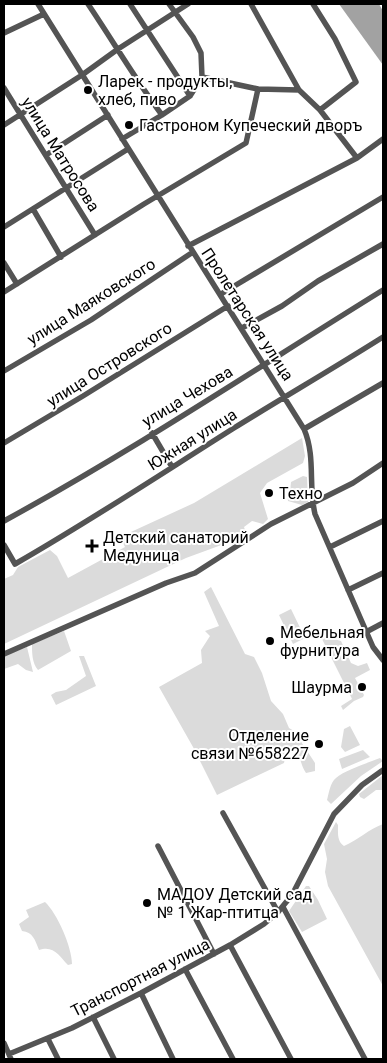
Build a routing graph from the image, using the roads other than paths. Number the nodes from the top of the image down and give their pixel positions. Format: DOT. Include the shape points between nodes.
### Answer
graph roads {
  1 [pos="38,4"];
  2 [pos="88,4"];
  3 [pos="130,4"];
  4 [pos="170,4"];
  5 [pos="188,4"];
  6 [pos="251,4"];
  7 [pos="313,4"];
  8 [pos="175,13"];
  9 [pos="44,14"];
  10 [pos="148,31"];
  11 [pos="4,33"];
  12 [pos="118,49"];
  13 [pos="82,75"];
  14 [pos="202,76"];
  15 [pos="4,88"];
  16 [pos="258,89"];
  17 [pos="299,90"];
  18 [pos="190,96"];
  19 [pos="320,110"];
  20 [pos="20,114"];
  21 [pos="108,115"];
  22 [pos="162,115"];
  23 [pos="4,125"];
  24 [pos="122,139"];
  25 [pos="383,139"];
  26 [pos="128,149"];
  27 [pos="46,155"];
  28 [pos="358,158"];
  29 [pos="66,189"];
  30 [pos="158,197"];
  31 [pos="383,197"];
  32 [pos="32,210"];
  33 [pos="4,227"];
  34 [pos="95,235"];
  35 [pos="383,244"];
  36 [pos="188,246"];
  37 [pos="193,252"];
  38 [pos="61,257"];
  39 [pos="4,263"];
  40 [pos="17,284"];
  41 [pos="383,290"];
  42 [pos="4,292"];
  43 [pos="221,294"];
  44 [pos="228,306"];
  45 [pos="242,328"];
  46 [pos="383,338"];
  47 [pos="264,364"];
  48 [pos="4,371"];
  49 [pos="383,383"];
  50 [pos="285,396"];
  51 [pos="304,429"];
  52 [pos="152,433"];
  53 [pos="4,443"];
  54 [pos="383,463"];
  55 [pos="172,467"];
  56 [pos="312,503"];
  57 [pos="4,521"];
  58 [pos="383,521"];
  59 [pos="4,545"];
  60 [pos="330,547"];
  61 [pos="383,574"];
  62 [pos="348,590"];
  63 [pos="383,623"];
  64 [pos="366,632"];
  65 [pos="4,654"];
  66 [pos="383,660"];
  67 [pos="383,770"];
  68 [pos="223,813"];
  69 [pos="158,846"];
  70 [pos="283,907"];
  71 [pos="278,912"];
  72 [pos="230,945"];
  73 [pos="214,954"];
  74 [pos="185,969"];
  75 [pos="141,993"];
  76 [pos="93,1017"];
  77 [pos="48,1038"];
  78 [pos="4,1042"];
  79 [pos="10,1057"];
  80 [pos="58,1059"];
  81 [pos="114,1059"];
  82 [pos="173,1059"];
  83 [pos="232,1059"];
  84 [pos="291,1059"];
  85 [pos="365,1059"];
  1 -- 9 [label="street, Пролетарская улица"];
  2 -- 12 [label="street"];
  3 -- 10 [label="street"];
  4 -- 8 [label="street"];
  5 -- 8 [label="street"];
  6 -- 17 [label="street"];
  7 -- 19 [label="street" via="356,82"];
  8 -- 10 [label="street"];
  8 -- 14 [label="street" via="193,37 200,53"];
  9 -- 11 [label="street"];
  9 -- 13 [label="street, Пролетарская улица"];
  10 -- 12 [label="street"];
  10 -- 18 [label="street"];
  12 -- 13 [label="street"];
  12 -- 22 [label="street"];
  13 -- 20 [label="street"];
  13 -- 21 [label="street, Пролетарская улица"];
  14 -- 16 [label="street"];
  14 -- 18 [label="street"];
  15 -- 20 [label="street, улица Матросова"];
  16 -- 17 [label="street"];
  16 -- 30 [label="street" via="246,143"];
  17 -- 19 [label="street"];
  18 -- 22 [label="street"];
  19 -- 28 [label="street"];
  20 -- 23 [label="street"];
  20 -- 27 [label="street, улица Матросова"];
  21 -- 24 [label="street, Пролетарская улица"];
  21 -- 27 [label="street"];
  22 -- 24 [label="street"];
  24 -- 26 [label="street, Пролетарская улица"];
  25 -- 28 [label="street"];
  26 -- 29 [label="street"];
  26 -- 30 [label="street, Пролетарская улица"];
  27 -- 29 [label="street, улица Матросова"];
  28 -- 36 [label="street"];
  29 -- 32 [label="street"];
  29 -- 34 [label="street, улица Матросова"];
  30 -- 34 [label="street"];
  30 -- 36 [label="street, Пролетарская улица"];
  31 -- 43 [label="street"];
  32 -- 33 [label="street"];
  32 -- 38 [label="street"];
  34 -- 38 [label="street"];
  35 -- 45 [label="street"];
  36 -- 37 [label="street, Пролетарская улица"];
  37 -- 43 [label="street, Пролетарская улица"];
  37 -- 48 [label="street, улица Маяковского" via="91,320"];
  38 -- 40 [label="street"];
  39 -- 40 [label="street"];
  40 -- 42 [label="street"];
  41 -- 47 [label="street, улица Чехова"];
  43 -- 44 [label="street, Пролетарская улица"];
  44 -- 45 [label="street, Пролетарская улица"];
  44 -- 53 [label="street, улица Островского"];
  45 -- 47 [label="street, Пролетарская улица"];
  46 -- 50 [label="street, Южная улица"];
  47 -- 50 [label="street, Пролетарская улица"];
  47 -- 52 [label="street, улица Чехова" via="219,395"];
  49 -- 51 [label="street"];
  50 -- 51 [label="street, Пролетарская улица"];
  50 -- 55 [label="street, Южная улица"];
  51 -- 56 [label="street, Пролетарская улица" via="311,451"];
  52 -- 55 [label="street"];
  52 -- 57 [label="street, улица Чехова" via="58,492"];
  54 -- 56 [label="street" via="353,483"];
  55 -- 59 [label="street, Южная улица" via="15,564"];
  56 -- 60 [label="street, Пролетарская улица"];
  56 -- 65 [label="street" via="271,524 195,573"];
  58 -- 60 [label="street"];
  60 -- 62 [label="street, Пролетарская улица"];
  61 -- 62 [label="street"];
  62 -- 64 [label="street, Пролетарская улица"];
  63 -- 64 [label="street"];
  64 -- 66 [label="street, Пролетарская улица"];
  67 -- 70 [label="street, Транспортная улица" via="334,814"];
  68 -- 71 [label="street"];
  69 -- 73 [label="street"];
  70 -- 71 [label="street, Транспортная улица"];
  70 -- 85 [label="street"];
  71 -- 72 [label="street, Транспортная улица"];
  72 -- 73 [label="street, Транспортная улица"];
  72 -- 84 [label="street"];
  73 -- 74 [label="street, Транспортная улица"];
  74 -- 75 [label="street, Транспортная улица"];
  74 -- 83 [label="street"];
  75 -- 76 [label="street, Транспортная улица"];
  75 -- 82 [label="street"];
  76 -- 77 [label="street, Транспортная улица"];
  76 -- 81 [label="street"];
  77 -- 79 [label="street, Транспортная улица"];
  77 -- 80 [label="street"];
  78 -- 79 [label="street"];
}
